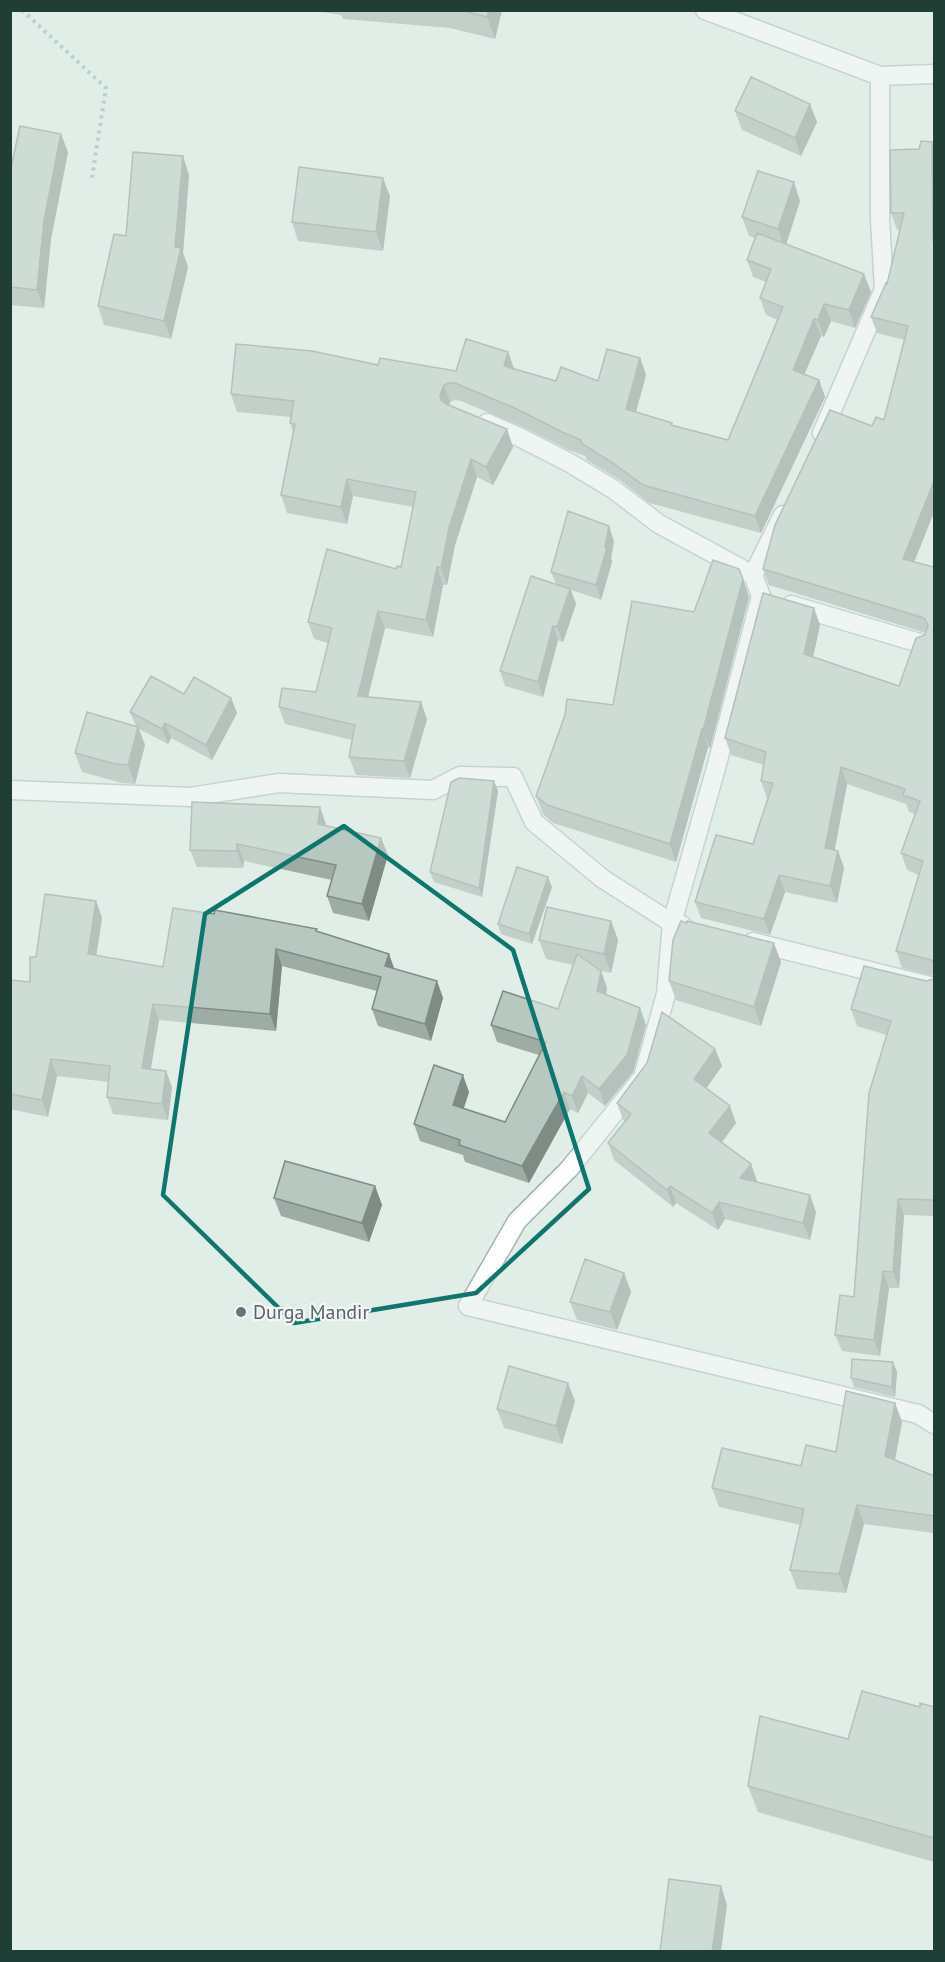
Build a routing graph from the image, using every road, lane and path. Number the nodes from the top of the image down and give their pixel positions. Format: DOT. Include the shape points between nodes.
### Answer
graph roads {
  1 [pos="22,10"];
  2 [pos="705,10"];
  3 [pos="934,74"];
  4 [pos="880,76"];
  5 [pos="92,178"];
  6 [pos="468,415"];
  7 [pos="815,448"];
  8 [pos="789,501"];
  9 [pos="753,575"];
  10 [pos="760,596"];
  11 [pos="923,644"];
  12 [pos="10,790"];
  13 [pos="672,922"];
  14 [pos="695,928"];
  15 [pos="741,939"];
  16 [pos="934,987"];
  17 [pos="934,1424"];
  1 -- 5 [label="path" via="106,88"];
  2 -- 4 [label="street"];
  3 -- 4 [label="street"];
  4 -- 7 [label="street" via="884,289"];
  6 -- 9 [label="street" via="570,463 659,524"];
  8 -- 9 [label="street"];
  9 -- 10 [label="street"];
  10 -- 11 [label="street"];
  10 -- 13 [label="street"];
  12 -- 13 [label="street" via="190,797 279,783 433,790 460,776 513,777 534,822 603,879"];
  13 -- 14 [label="street"];
  13 -- 17 [label="street" via="666,994 643,1077 569,1169 517,1221 468,1306 918,1414"];
  15 -- 16 [label="street"];
}
